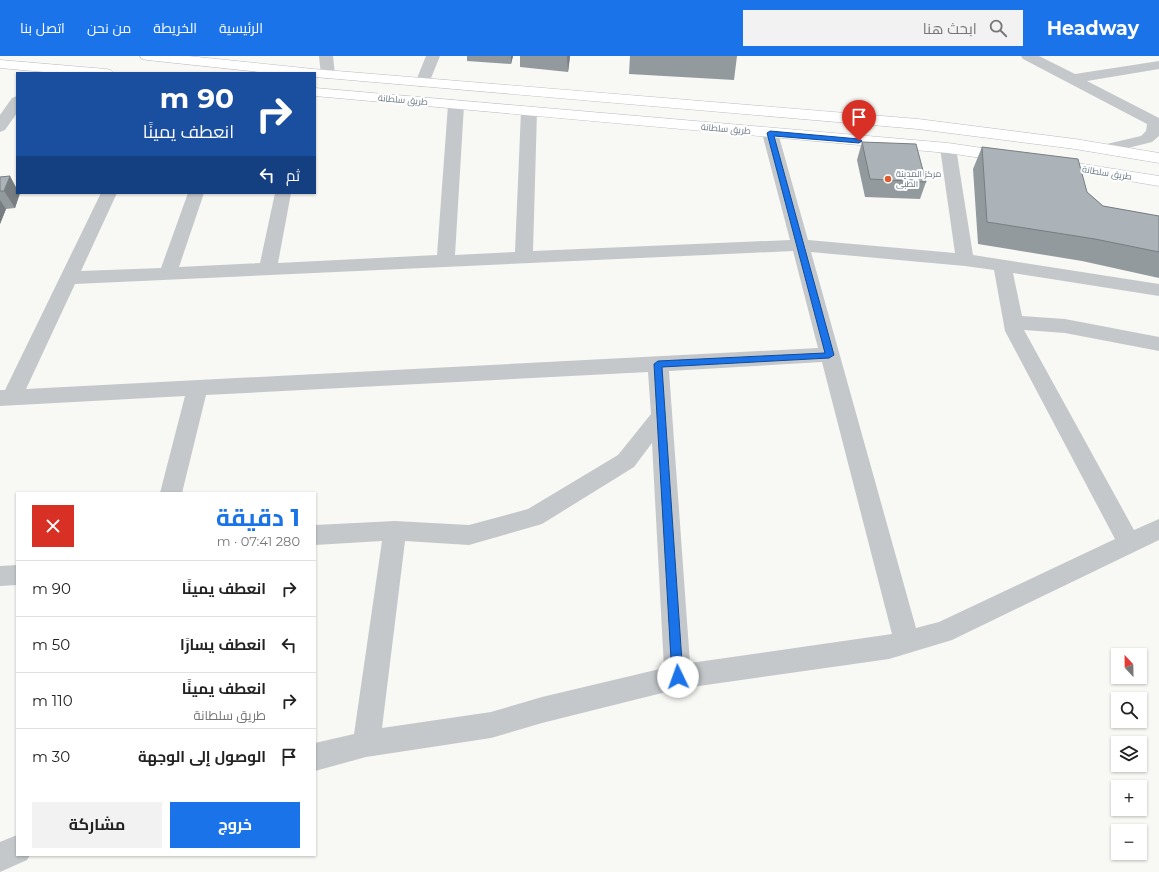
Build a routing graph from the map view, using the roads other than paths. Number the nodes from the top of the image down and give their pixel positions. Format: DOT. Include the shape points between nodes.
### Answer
graph roads {
  1 [pos="147,56"];
  2 [pos="326,56"];
  3 [pos="433,56"];
  4 [pos="1028,56"];
  5 [pos="0,64"];
  6 [pos="1159,65"];
  7 [pos="38,70"];
  8 [pos="83,72"];
  9 [pos="301,72"];
  10 [pos="321,74"];
  11 [pos="1073,79"];
  12 [pos="422,83"];
  13 [pos="316,92"];
  14 [pos="16,102"];
  15 [pos="456,105"];
  16 [pos="529,111"];
  17 [pos="1157,123"];
  18 [pos="0,125"];
  19 [pos="770,133"];
  20 [pos="948,148"];
  21 [pos="1104,149"];
  22 [pos="1159,158"];
  23 [pos="1159,181"];
  24 [pos="109,194"];
  25 [pos="196,194"];
  26 [pos="283,194"];
  27 [pos="800,245"];
  28 [pos="524,257"];
  29 [pos="446,260"];
  30 [pos="965,260"];
  31 [pos="1002,265"];
  32 [pos="268,269"];
  33 [pos="168,273"];
  34 [pos="69,278"];
  35 [pos="1159,290"];
  36 [pos="1014,322"];
  37 [pos="1159,344"];
  38 [pos="829,355"];
  39 [pos="658,364"];
  40 [pos="198,387"];
  41 [pos="6,397"];
  42 [pos="661,416"];
  43 [pos="171,492"];
  44 [pos="1159,529"];
  45 [pos="395,531"];
  46 [pos="316,535"];
  47 [pos="1129,543"];
  48 [pos="0,576"];
  49 [pos="16,576"];
  50 [pos="906,642"];
  51 [pos="678,677"];
  52 [pos="366,744"];
  53 [pos="316,757"];
  54 [pos="16,850"];
  55 [pos="0,857"];
  1 -- 9 [label="main road"];
  2 -- 10 [label="street"];
  3 -- 12 [label="street"];
  4 -- 11 [label="street"];
  5 -- 7 [label="main road"];
  6 -- 11 [label="street"];
  7 -- 8 [label="main road"];
  10 -- 12 [label="main road, طريق سلطانة"];
  11 -- 17 [label="street"];
  12 -- 21 [label="main road, طريق سلطانة" via="918,124"];
  13 -- 15 [label="main road, طريق سلطانة"];
  14 -- 18 [label="street"];
  15 -- 16 [label="main road, طريق سلطانة"];
  15 -- 29 [label="street"];
  16 -- 19 [label="main road, طريق سلطانة"];
  16 -- 28 [label="street"];
  17 -- 21 [label="street" via="1154,132 1146,139"];
  19 -- 20 [label="main road, طريق سلطانة"];
  19 -- 27 [label="street"];
  20 -- 23 [label="main road, طريق سلطانة"];
  20 -- 30 [label="street"];
  21 -- 22 [label="main road, طريق سلطانة"];
  24 -- 34 [label="street"];
  25 -- 33 [label="street"];
  26 -- 32 [label="street"];
  27 -- 28 [label="street"];
  27 -- 30 [label="street"];
  27 -- 38 [label="street"];
  28 -- 29 [label="street"];
  29 -- 32 [label="street"];
  30 -- 31 [label="street"];
  31 -- 35 [label="street"];
  31 -- 36 [label="street"];
  32 -- 33 [label="street"];
  33 -- 34 [label="street"];
  34 -- 41 [label="street"];
  36 -- 37 [label="street" via="1065,326"];
  36 -- 47 [label="street" via="1015,331"];
  38 -- 39 [label="street"];
  38 -- 50 [label="street"];
  39 -- 40 [label="street"];
  39 -- 42 [label="street"];
  40 -- 41 [label="street"];
  40 -- 43 [label="street"];
  42 -- 45 [label="street" via="626,461 534,516 469,535"];
  42 -- 51 [label="street"];
  44 -- 47 [label="street"];
  45 -- 46 [label="street"];
  45 -- 52 [label="street"];
  47 -- 50 [label="street" via="943,632"];
  48 -- 49 [label="street"];
  50 -- 51 [label="street" via="881,648"];
  51 -- 52 [label="street" via="491,725"];
  52 -- 53 [label="street"];
  54 -- 55 [label="street"];
}
